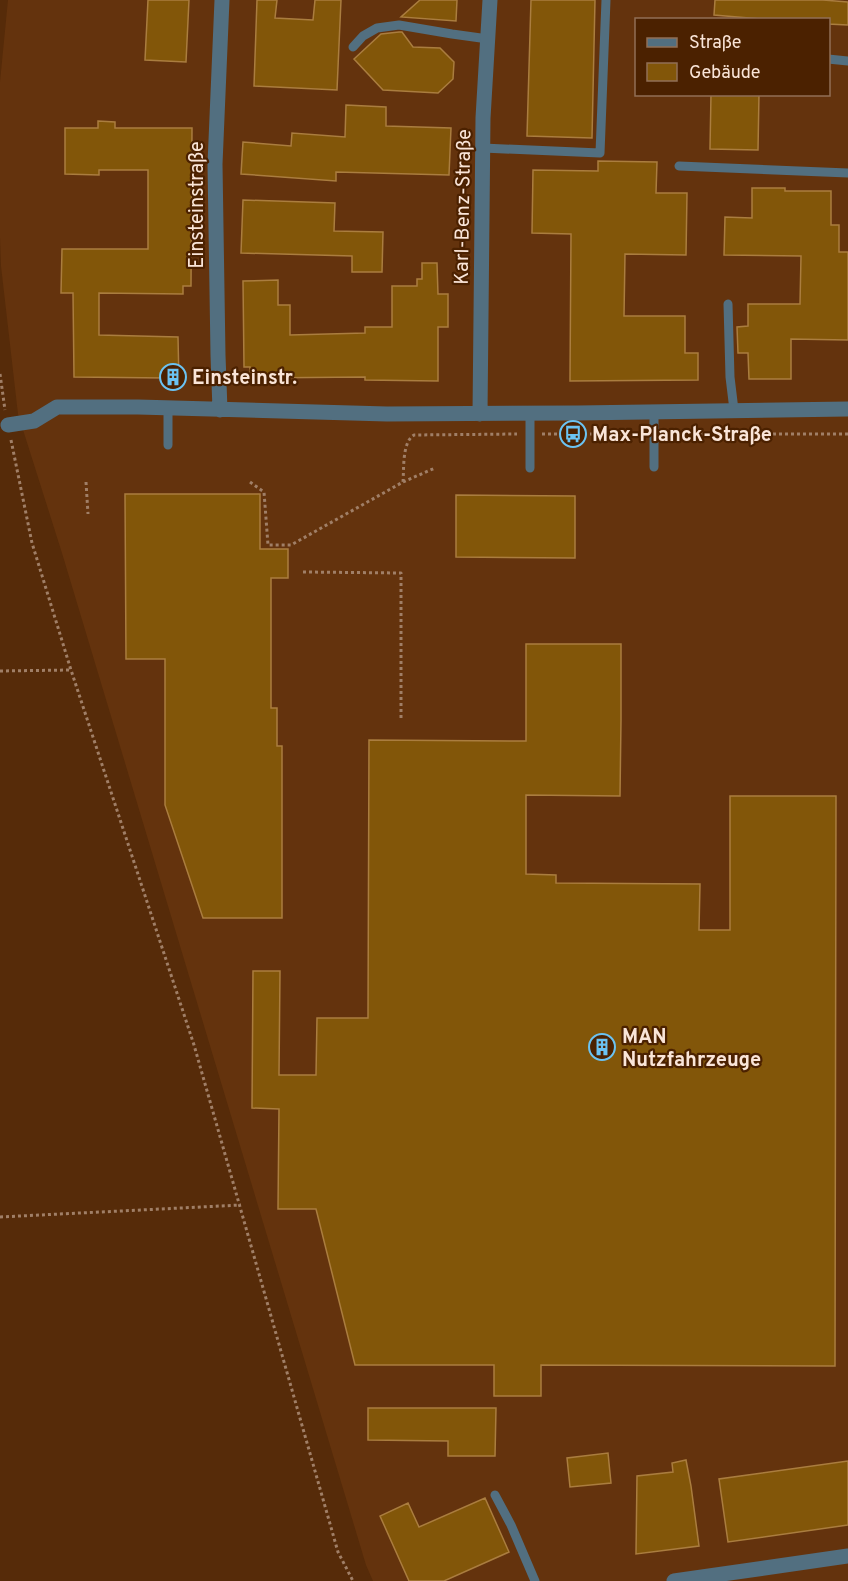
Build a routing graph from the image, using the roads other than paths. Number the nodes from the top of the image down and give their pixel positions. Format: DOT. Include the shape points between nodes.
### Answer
graph roads {
  1 [pos="222,0"];
  2 [pos="490,0"];
  3 [pos="606,0"];
  4 [pos="488,39"];
  5 [pos="353,47"];
  6 [pos="830,59"];
  7 [pos="848,61"];
  8 [pos="483,148"];
  9 [pos="679,166"];
  10 [pos="848,173"];
  11 [pos="728,304"];
  12 [pos="168,408"];
  13 [pos="848,409"];
  14 [pos="220,410"];
  15 [pos="734,410"];
  16 [pos="654,412"];
  17 [pos="530,413"];
  18 [pos="480,414"];
  19 [pos="8,424"];
  20 [pos="168,445"];
  21 [pos="530,468"];
  22 [pos="654,468"];
  23 [pos="495,1495"];
  24 [pos="848,1556"];
  25 [pos="723,1578"];
  26 [pos="535,1581"];
  27 [pos="674,1581"];
  1 -- 14 [label="street, Einsteinstraße" via="215,164"];
  2 -- 4 [label="street, Karl-Benz-Straße"];
  3 -- 8 [label="lane" via="600,153"];
  4 -- 5 [label="lane" via="399,25 377,28"];
  4 -- 8 [label="street, Karl-Benz-Straße"];
  6 -- 7 [label="lane"];
  8 -- 18 [label="street, Karl-Benz-Straße"];
  9 -- 10 [label="lane"];
  11 -- 15 [label="lane"];
  12 -- 14 [label="street"];
  12 -- 19 [label="street" via="57,407 34,421"];
  12 -- 20 [label="lane"];
  13 -- 15 [label="street"];
  14 -- 18 [label="street"];
  15 -- 16 [label="street"];
  16 -- 17 [label="street"];
  16 -- 22 [label="lane"];
  17 -- 18 [label="street"];
  17 -- 21 [label="lane"];
  23 -- 26 [label="lane"];
  24 -- 25 [label="street"];
  25 -- 27 [label="street"];
}
